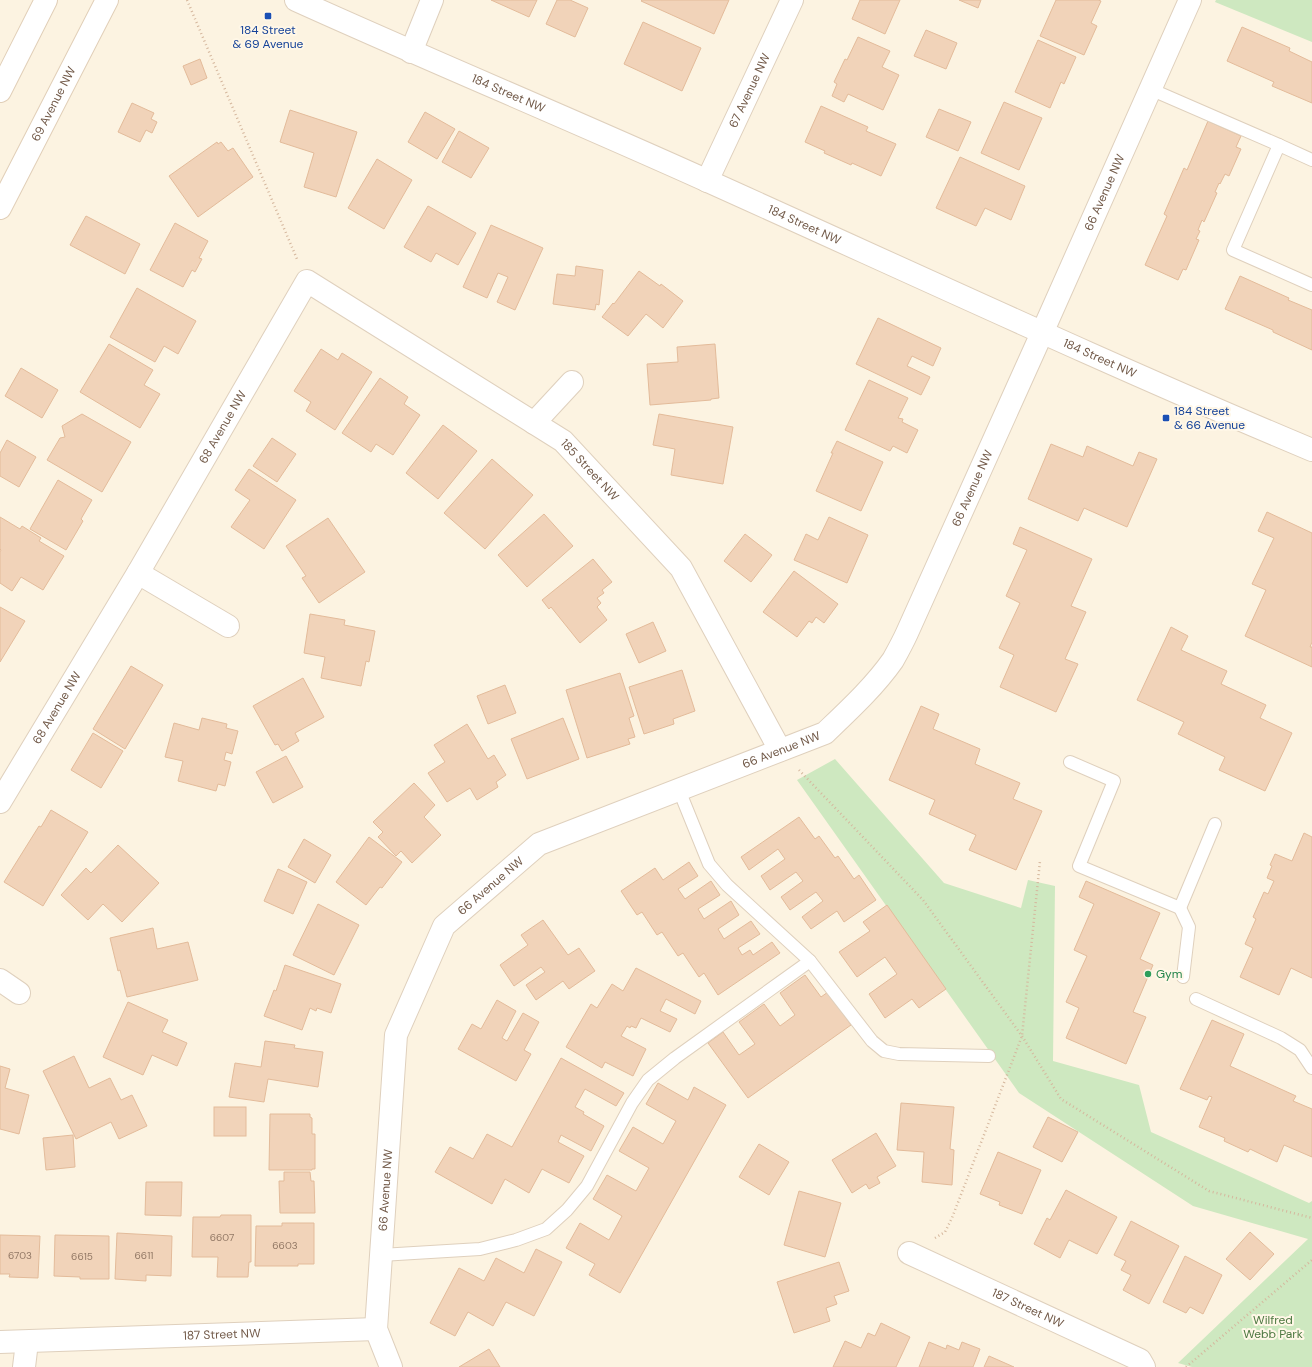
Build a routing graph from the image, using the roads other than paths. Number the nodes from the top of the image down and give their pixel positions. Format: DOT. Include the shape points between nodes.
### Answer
graph roads {
  1 [pos="46,0"];
  2 [pos="107,0"];
  3 [pos="296,0"];
  4 [pos="432,0"];
  5 [pos="792,0"];
  6 [pos="1190,0"];
  7 [pos="411,52"];
  8 [pos="1150,89"];
  9 [pos="0,91"];
  10 [pos="1279,145"];
  11 [pos="1312,160"];
  12 [pos="707,181"];
  13 [pos="0,208"];
  14 [pos="307,281"];
  15 [pos="1312,285"];
  16 [pos="1042,333"];
  17 [pos="572,382"];
  18 [pos="534,423"];
  19 [pos="1312,450"];
  20 [pos="138,572"];
  21 [pos="228,626"];
  22 [pos="780,750"];
  23 [pos="1070,762"];
  24 [pos="679,790"];
  25 [pos="0,802"];
  26 [pos="1215,824"];
  27 [pos="1180,908"];
  28 [pos="810,961"];
  29 [pos="1183,977"];
  30 [pos="0,980"];
  31 [pos="18,993"];
  32 [pos="1196,999"];
  33 [pos="989,1056"];
  34 [pos="1312,1068"];
  35 [pos="909,1253"];
  36 [pos="381,1256"];
  37 [pos="376,1329"];
  38 [pos="0,1342"];
  39 [pos="26,1342"];
  40 [pos="24,1367"];
  41 [pos="391,1367"];
  42 [pos="1144,1367"];
  1 -- 9 [label="street"];
  2 -- 13 [label="street, 69 Avenue NW"];
  3 -- 7 [label="street, 184 Street NW"];
  4 -- 7 [label="street"];
  5 -- 12 [label="street, 67 Avenue NW"];
  6 -- 8 [label="street, 66 Avenue NW"];
  7 -- 12 [label="street, 184 Street NW"];
  8 -- 10 [label="lane"];
  8 -- 16 [label="street, 66 Avenue NW"];
  10 -- 11 [label="lane"];
  10 -- 15 [label="lane" via="1233,250"];
  12 -- 16 [label="street, 184 Street NW"];
  14 -- 18 [label="street, 185 Street NW"];
  14 -- 20 [label="street, 68 Avenue NW"];
  16 -- 19 [label="street, 184 Street NW"];
  16 -- 22 [label="street, 66 Avenue NW" via="908,633 893,660 854,706 825,733"];
  17 -- 18 [label="street"];
  18 -- 22 [label="street, 185 Street NW" via="563,442 681,568"];
  20 -- 21 [label="street"];
  20 -- 25 [label="street, 68 Avenue NW"];
  22 -- 24 [label="street, 66 Avenue NW"];
  23 -- 27 [label="lane" via="1114,781 1079,866"];
  24 -- 28 [label="lane" via="709,864 727,885"];
  24 -- 36 [label="street, 66 Avenue NW" via="539,844 444,926 396,1035"];
  26 -- 27 [label="lane"];
  27 -- 29 [label="lane" via="1189,927"];
  28 -- 33 [label="lane" via="872,1040 884,1051 899,1054"];
  28 -- 36 [label="lane" via="648,1080 632,1103 587,1186 567,1210 546,1229 480,1249"];
  30 -- 31 [label="street"];
  32 -- 34 [label="lane" via="1281,1038 1300,1050"];
  35 -- 42 [label="street, 187 Street NW" via="1140,1360"];
  36 -- 37 [label="street, 66 Avenue NW"];
  37 -- 39 [label="street, 187 Street NW"];
  37 -- 41 [label="street"];
  38 -- 39 [label="street, 187 Street NW"];
  39 -- 40 [label="street"];
}
